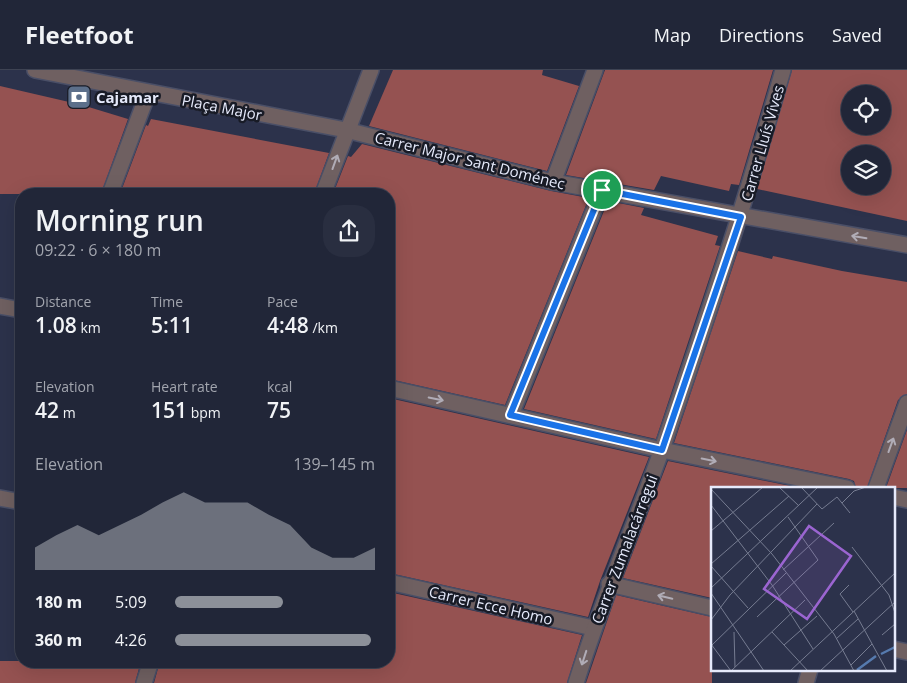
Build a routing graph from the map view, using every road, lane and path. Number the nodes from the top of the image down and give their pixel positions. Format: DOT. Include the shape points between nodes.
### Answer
graph roads {
  1 [pos="34,70"];
  2 [pos="371,70"];
  3 [pos="595,70"];
  4 [pos="783,70"];
  5 [pos="148,93"];
  6 [pos="346,130"];
  7 [pos="553,182"];
  8 [pos="112,188"];
  9 [pos="325,188"];
  10 [pos="602,190"];
  11 [pos="741,217"];
  12 [pos="907,245"];
  13 [pos="0,306"];
  14 [pos="15,309"];
  15 [pos="395,389"];
  16 [pos="907,403"];
  17 [pos="510,415"];
  18 [pos="662,450"];
  19 [pos="842,487"];
  20 [pos="876,487"];
  21 [pos="894,497"];
  22 [pos="0,498"];
  23 [pos="907,500"];
  24 [pos="15,501"];
  25 [pos="395,583"];
  26 [pos="609,584"];
  27 [pos="711,608"];
  28 [pos="593,628"];
  29 [pos="894,649"];
  30 [pos="907,652"];
  31 [pos="149,668"];
  32 [pos="810,670"];
  33 [pos="144,683"];
  34 [pos="576,683"];
  35 [pos="806,683"];
  1 -- 5 [label="street, Plaça Major"];
  2 -- 6 [label="street"];
  3 -- 7 [label="street"];
  4 -- 11 [label="street, Carrer Lluís Vives"];
  5 -- 6 [label="street, Plaça Major"];
  5 -- 8 [label="street"];
  6 -- 7 [label="street, Carrer Major Sant Doménec"];
  9 -- 6 [label="street, one-way"];
  7 -- 10 [label="street, Carrer Major Sant Doménec"];
  10 -- 11 [label="street, Carrer Major Sant Doménec"];
  10 -- 17 [label="street"];
  12 -- 11 [label="street, Carrer Major Sant Doménec, one-way"];
  11 -- 18 [label="street, Carrer Zumalacárregui"];
  13 -- 14 [label="street"];
  15 -- 17 [label="street, one-way"];
  20 -- 16 [label="street, one-way"];
  17 -- 18 [label="street"];
  18 -- 19 [label="street, one-way"];
  18 -- 26 [label="street, Carrer Zumalacárregui"];
  21 -- 23 [label="street"];
  22 -- 24 [label="street"];
  25 -- 28 [label="street, Carrer Ecce Homo"];
  27 -- 26 [label="street, one-way"];
  26 -- 28 [label="street, Carrer Zumalacárregui"];
  28 -- 34 [label="street, Carrer Zumalacárregui, one-way"];
  29 -- 30 [label="street"];
  31 -- 33 [label="street"];
  32 -- 35 [label="street"];
}
